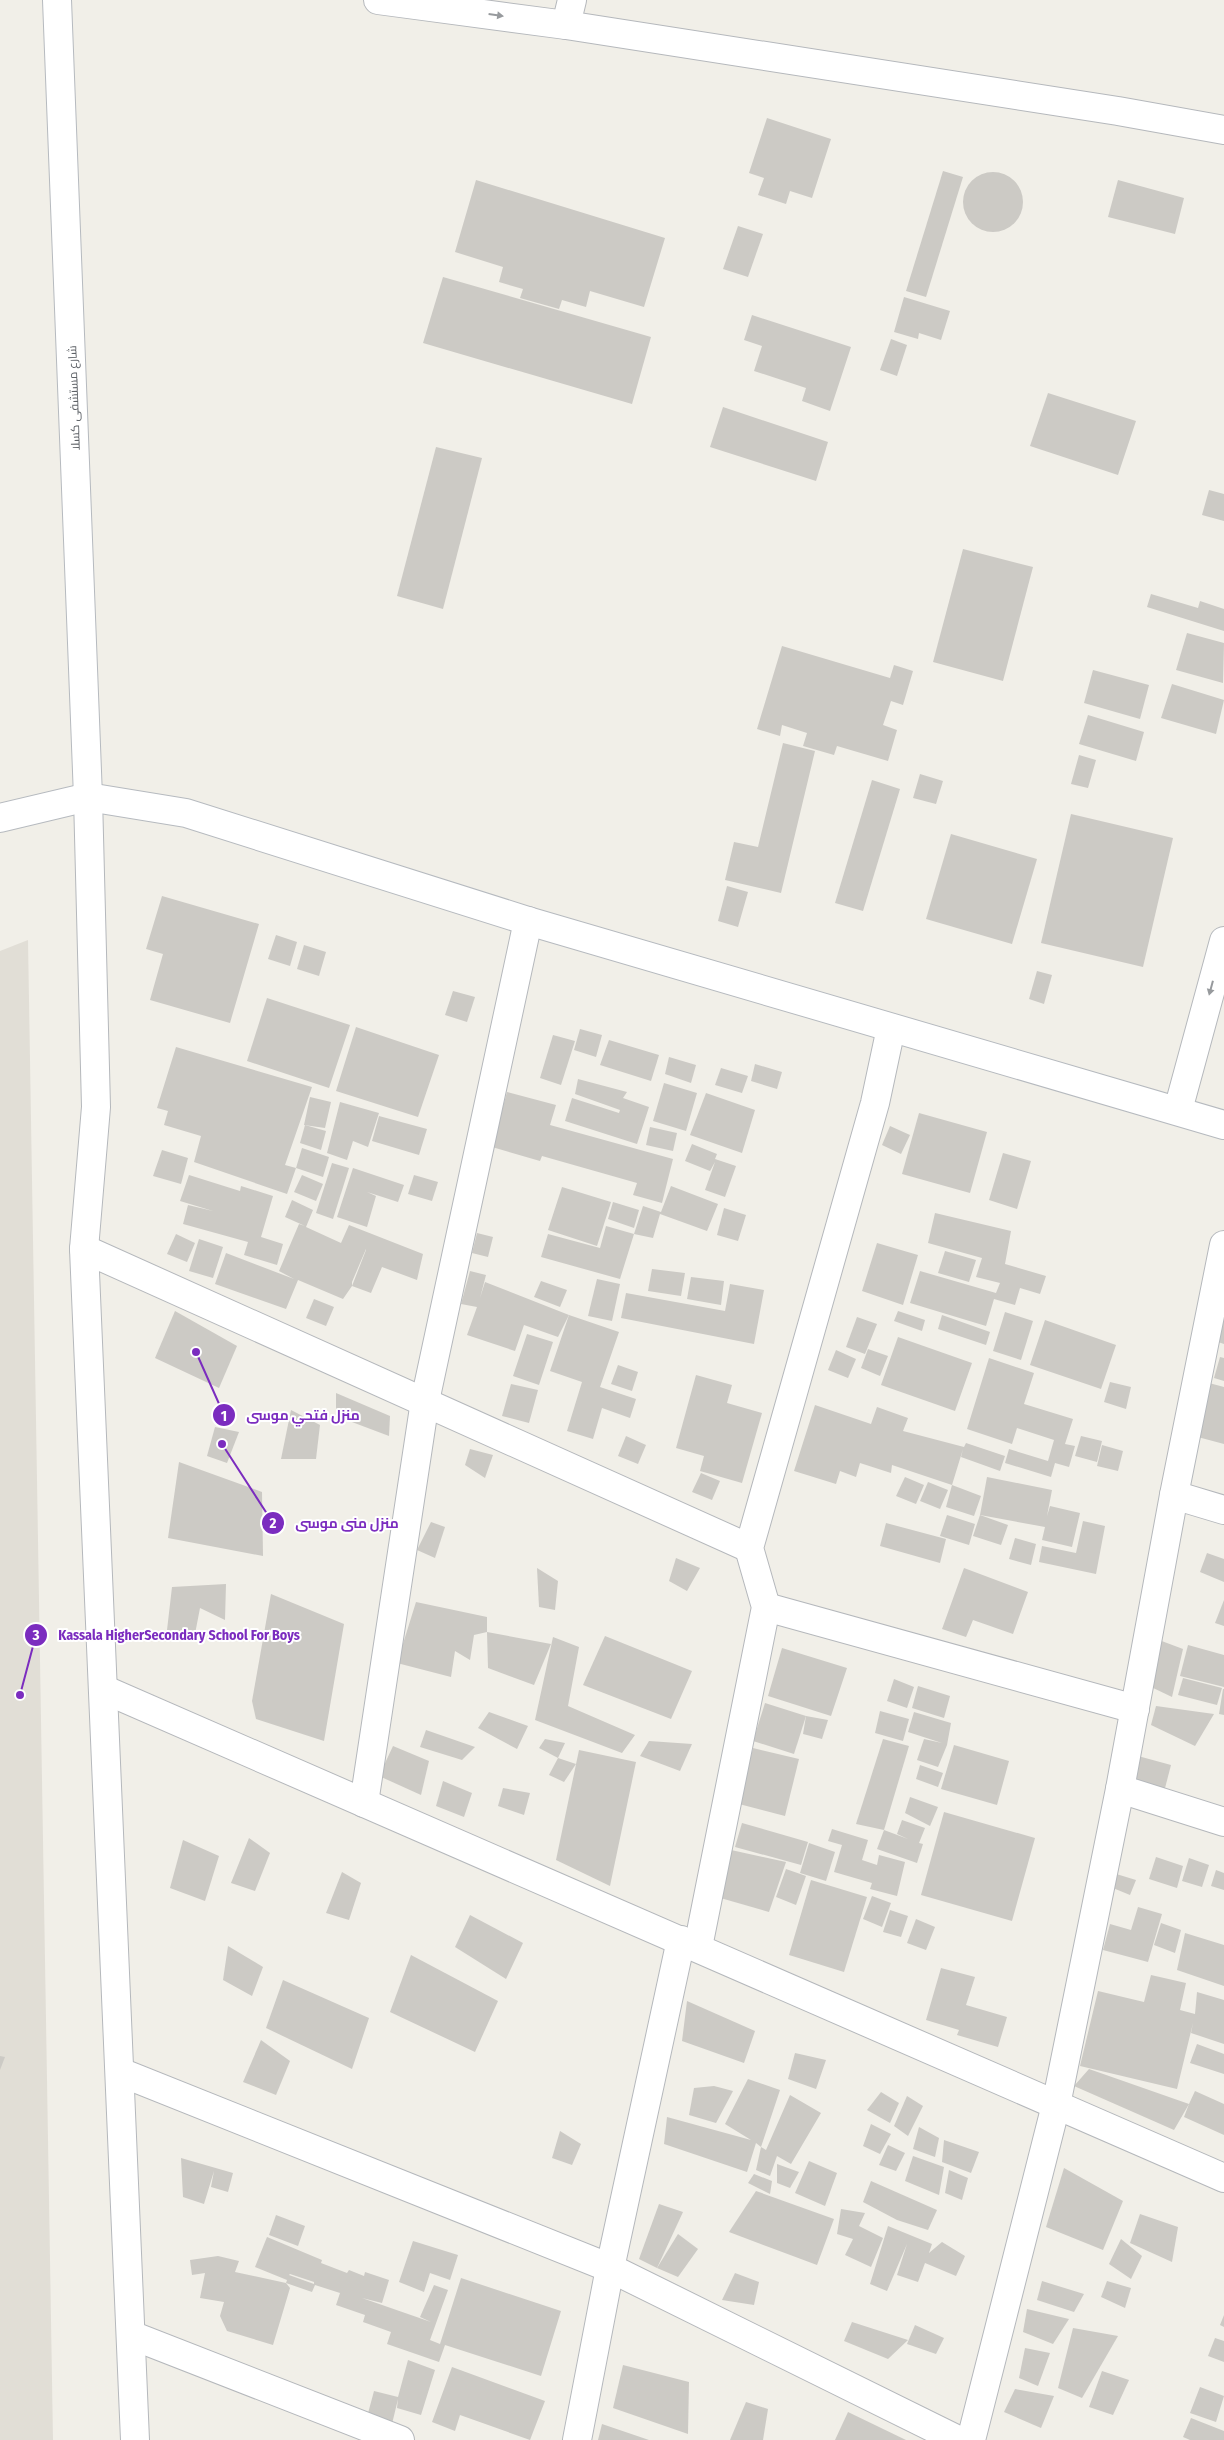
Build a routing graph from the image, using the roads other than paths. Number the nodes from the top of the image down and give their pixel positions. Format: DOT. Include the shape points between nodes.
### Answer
graph roads {
  1 [pos="56,0"];
  2 [pos="378,0"];
  3 [pos="466,6"];
  4 [pos="569,12"];
  5 [pos="1224,130"];
  6 [pos="88,797"];
  7 [pos="0,818"];
  8 [pos="528,921"];
  9 [pos="1224,941"];
  10 [pos="891,1028"];
  11 [pos="1178,1110"];
  12 [pos="1224,1125"];
  13 [pos="1224,1245"];
  14 [pos="84,1249"];
  15 [pos="425,1401"];
  16 [pos="1174,1495"];
  17 [pos="1224,1510"];
  18 [pos="749,1548"];
  19 [pos="766,1607"];
  20 [pos="103,1689"];
  21 [pos="1135,1709"];
  22 [pos="1120,1789"];
  23 [pos="364,1803"];
  24 [pos="1224,1822"];
  25 [pos="689,1944"];
  26 [pos="120,2072"];
  27 [pos="1056,2105"];
  28 [pos="1224,2178"];
  29 [pos="610,2268"];
  30 [pos="131,2335"];
  31 [pos="135,2440"];
  32 [pos="400,2440"];
  33 [pos="577,2440"];
  34 [pos="958,2440"];
  35 [pos="971,2440"];
  1 -- 6 [label="street, شارع مستشفى كسلا"];
  2 -- 3 [label="street"];
  3 -- 4 [label="street, one-way"];
  4 -- 5 [label="street"];
  6 -- 7 [label="street"];
  6 -- 8 [label="street" via="186,813"];
  6 -- 14 [label="street, شارع مستشفى كسلا" via="96,1107"];
  8 -- 10 [label="street"];
  8 -- 15 [label="street"];
  9 -- 11 [label="street, one-way"];
  10 -- 11 [label="street"];
  10 -- 18 [label="street" via="874,1103"];
  11 -- 12 [label="street"];
  13 -- 16 [label="street"];
  14 -- 15 [label="street"];
  14 -- 20 [label="street, شارع مستشفى كسلا"];
  15 -- 18 [label="street"];
  15 -- 23 [label="street"];
  16 -- 17 [label="street"];
  16 -- 21 [label="street"];
  18 -- 19 [label="street"];
  19 -- 21 [label="street"];
  19 -- 25 [label="street"];
  20 -- 23 [label="street"];
  20 -- 26 [label="street, شارع مستشفى كسلا"];
  21 -- 22 [label="street"];
  22 -- 24 [label="street"];
  22 -- 27 [label="street"];
  23 -- 25 [label="street"];
  25 -- 27 [label="street"];
  25 -- 29 [label="street"];
  26 -- 29 [label="street"];
  26 -- 30 [label="street, شارع مستشفى كسلا"];
  27 -- 28 [label="street"];
  27 -- 35 [label="street"];
  29 -- 33 [label="street"];
  29 -- 34 [label="street"];
  30 -- 31 [label="street, شارع مستشفى كسلا"];
  30 -- 32 [label="street"];
}
